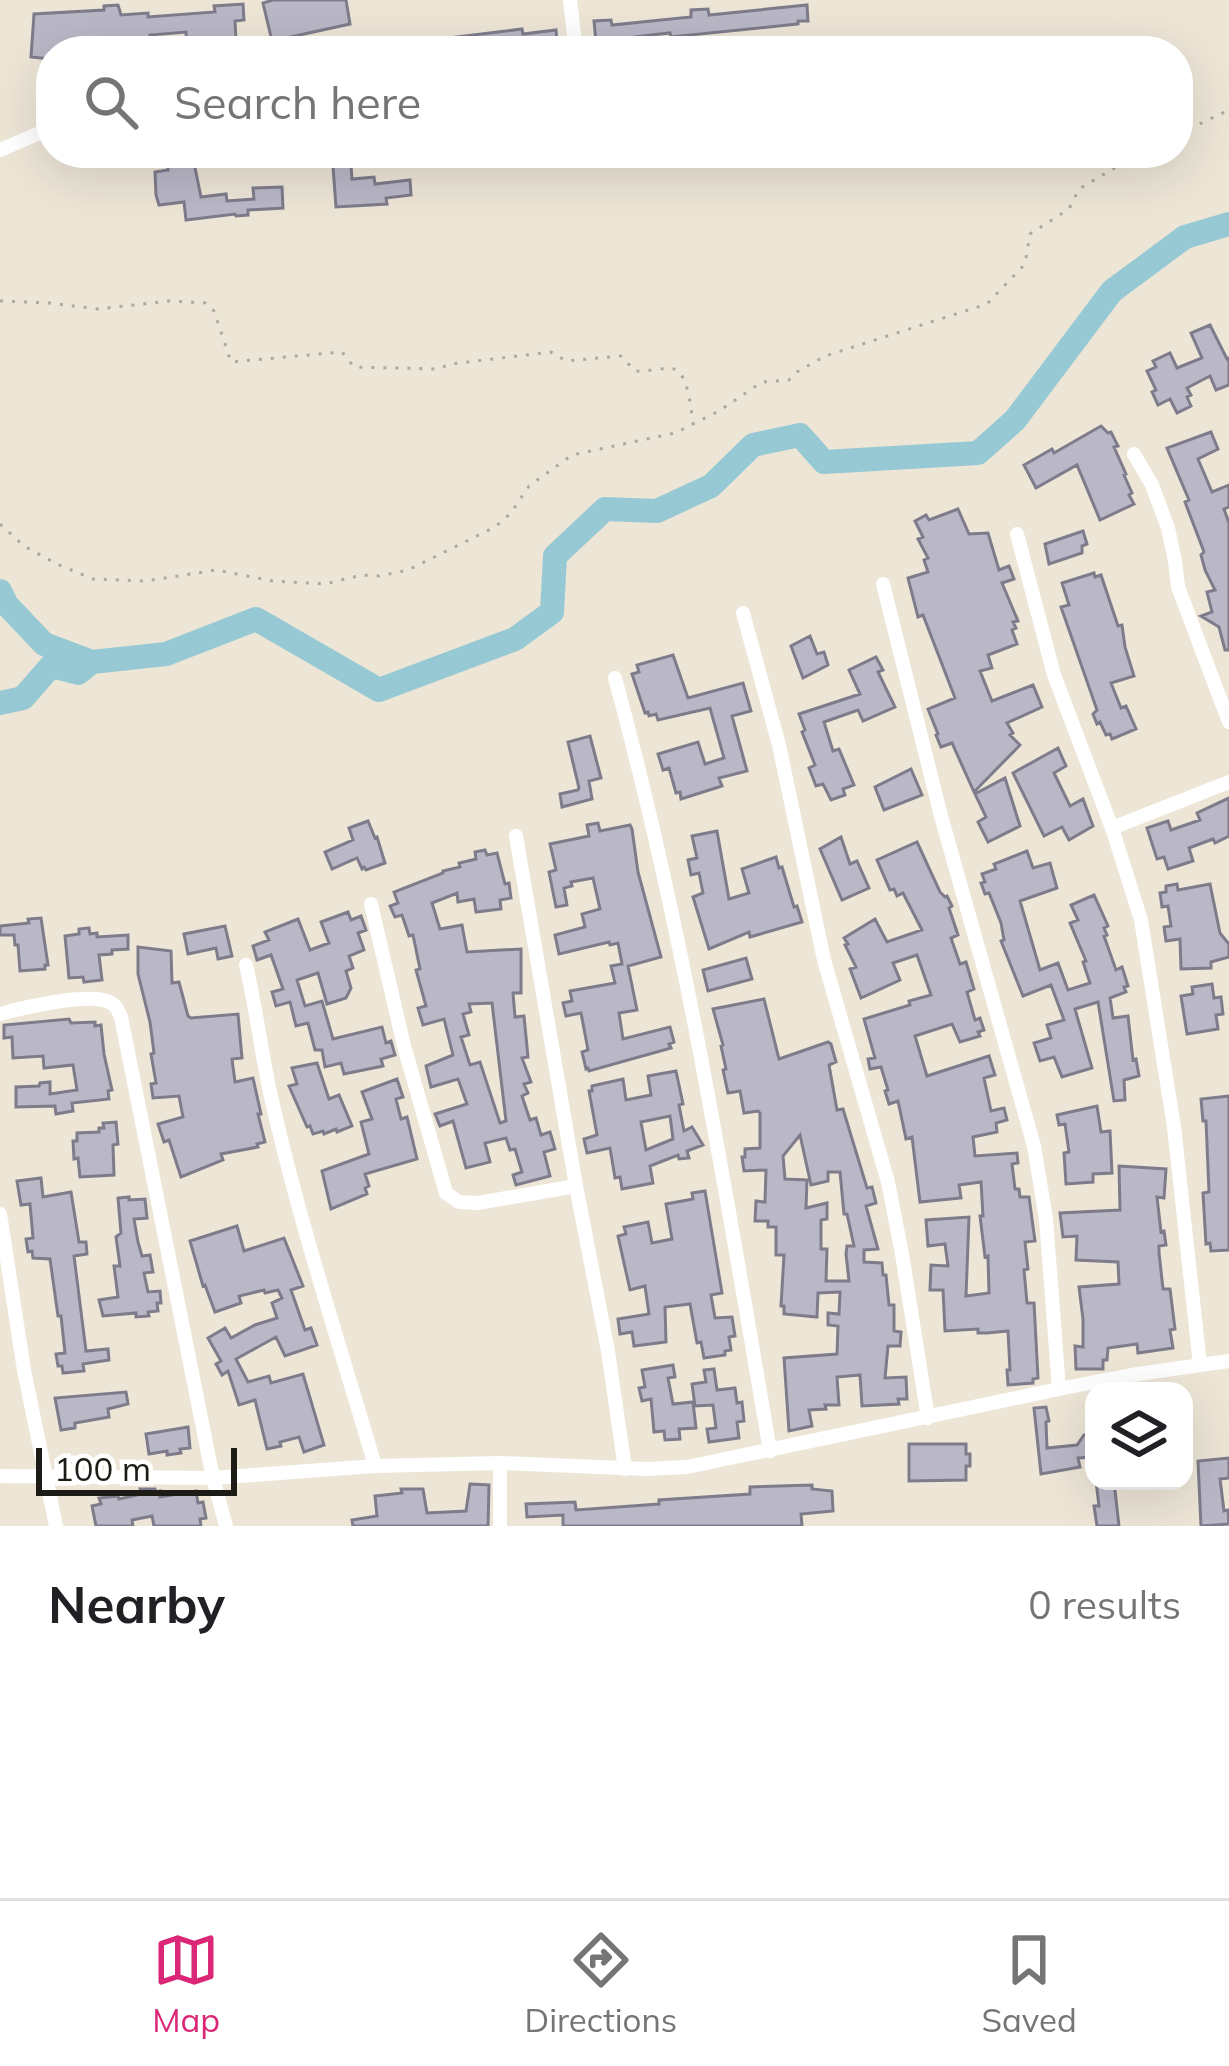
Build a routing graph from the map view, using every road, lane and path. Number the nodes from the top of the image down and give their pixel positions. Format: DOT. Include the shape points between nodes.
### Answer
graph roads {
  1 [pos="570,0"];
  2 [pos="574,36"];
  3 [pos="1229,110"];
  4 [pos="1193,127"];
  5 [pos="36,134"];
  6 [pos="0,150"];
  7 [pos="1115,168"];
  8 [pos="0,302"];
  9 [pos="693,424"];
  10 [pos="1134,454"];
  11 [pos="0,524"];
  12 [pos="1017,534"];
  13 [pos="883,584"];
  14 [pos="743,613"];
  15 [pos="616,677"];
  16 [pos="1229,722"];
  17 [pos="1229,782"];
  18 [pos="1112,828"];
  19 [pos="516,836"];
  20 [pos="371,904"];
  21 [pos="247,965"];
  22 [pos="0,1014"];
  23 [pos="576,1186"];
  24 [pos="0,1214"];
  25 [pos="1229,1361"];
  26 [pos="1200,1365"];
  27 [pos="1059,1389"];
  28 [pos="928,1418"];
  29 [pos="770,1451"];
  30 [pos="500,1463"];
  31 [pos="375,1466"];
  32 [pos="626,1469"];
  33 [pos="0,1476"];
  34 [pos="46,1478"];
  35 [pos="213,1478"];
  36 [pos="56,1526"];
  37 [pos="226,1526"];
  38 [pos="500,1526"];
  1 -- 2 [label="street"];
  3 -- 4 [label="path"];
  5 -- 6 [label="street"];
  7 -- 9 [label="path" via="1030,234 1024,264 987,304 825,356"];
  8 -- 9 [label="path" via="98,309 206,303 231,362 342,352 354,367 437,369 551,352 566,361 621,356 634,371 680,372"];
  9 -- 11 [label="path" via="572,455 529,486 495,527 408,570 325,584 216,570 146,581 93,578 24,546"];
  10 -- 16 [label="street" via="1168,528 1178,587"];
  12 -- 18 [label="street" via="1054,675"];
  13 -- 27 [label="street" via="1034,1146"];
  14 -- 28 [label="street" via="829,980 888,1182"];
  15 -- 29 [label="street" via="654,827"];
  17 -- 18 [label="street"];
  18 -- 26 [label="street" via="1148,962"];
  19 -- 23 [label="street"];
  20 -- 23 [label="street" via="446,1193 478,1203"];
  21 -- 31 [label="street" via="283,1145"];
  22 -- 35 [label="street" via="96,998 122,1017"];
  23 -- 32 [label="street"];
  24 -- 34 [label="street"];
  25 -- 26 [label="street"];
  26 -- 27 [label="street"];
  27 -- 28 [label="street"];
  28 -- 29 [label="street"];
  29 -- 32 [label="street"];
  30 -- 31 [label="street"];
  30 -- 32 [label="street"];
  30 -- 38 [label="street"];
  31 -- 35 [label="street"];
  33 -- 34 [label="street"];
  34 -- 35 [label="street"];
  34 -- 36 [label="street"];
  35 -- 37 [label="street"];
}
